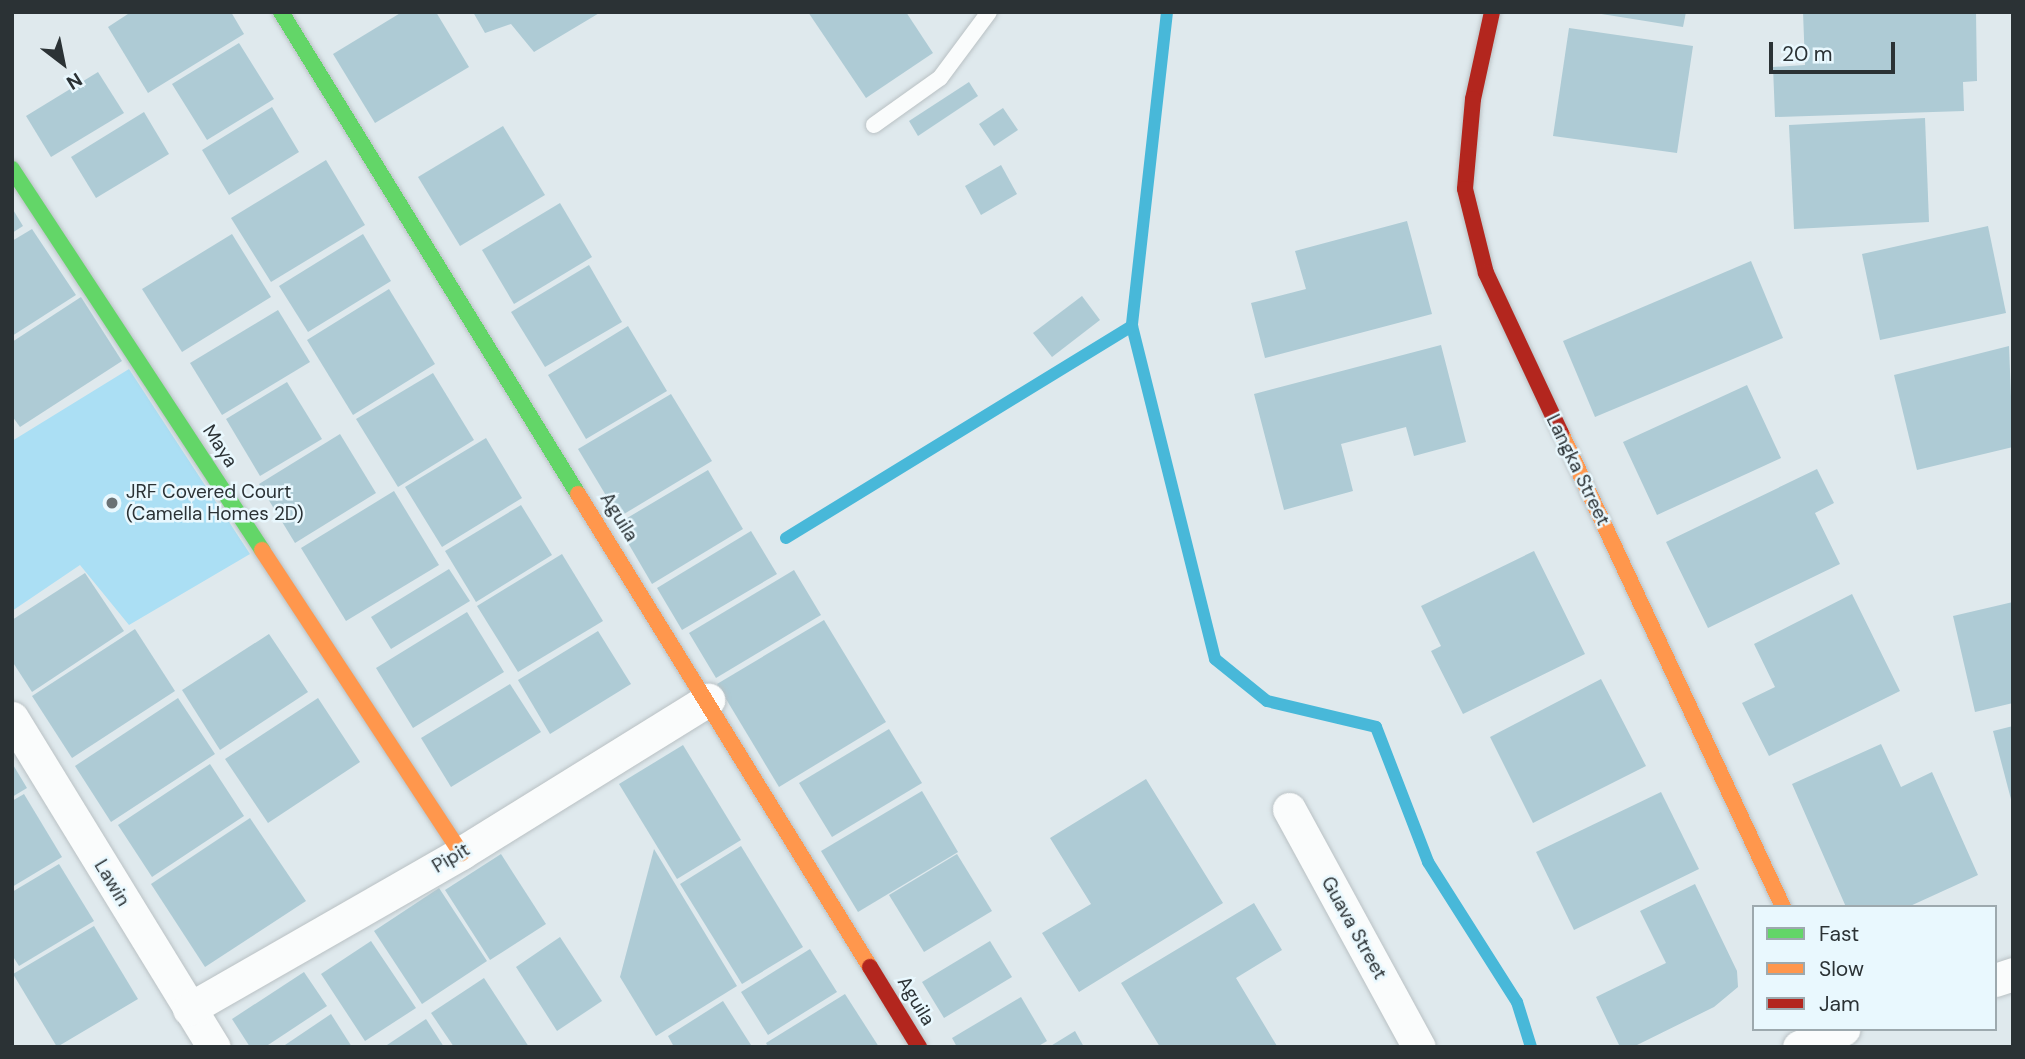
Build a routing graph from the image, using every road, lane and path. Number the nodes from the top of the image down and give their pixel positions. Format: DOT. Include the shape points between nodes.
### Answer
graph roads {
  1 [pos="281,12"];
  2 [pos="989,12"];
  3 [pos="1492,12"];
  4 [pos="874,125"];
  5 [pos="12,169"];
  6 [pos="708,700"];
  7 [pos="12,718"];
  8 [pos="1289,809"];
  9 [pos="461,853"];
  10 [pos="1782,905"];
  11 [pos="190,1009"];
  12 [pos="1838,1031"];
  13 [pos="214,1047"];
  14 [pos="919,1047"];
  15 [pos="1419,1047"];
  16 [pos="1798,1047"];
  1 -- 6 [label="street, Aguila"];
  2 -- 4 [label="lane" via="940,78"];
  3 -- 10 [label="street, Langka Street" via="1473,99 1465,189 1486,273"];
  5 -- 9 [label="street, Maya"];
  6 -- 9 [label="street, Pipit"];
  6 -- 14 [label="street, Aguila"];
  7 -- 11 [label="street, Lawin"];
  8 -- 15 [label="street, Guava Street"];
  9 -- 11 [label="street, Pipit"];
  11 -- 13 [label="street, Lawin"];
  12 -- 16 [label="street"];
}
